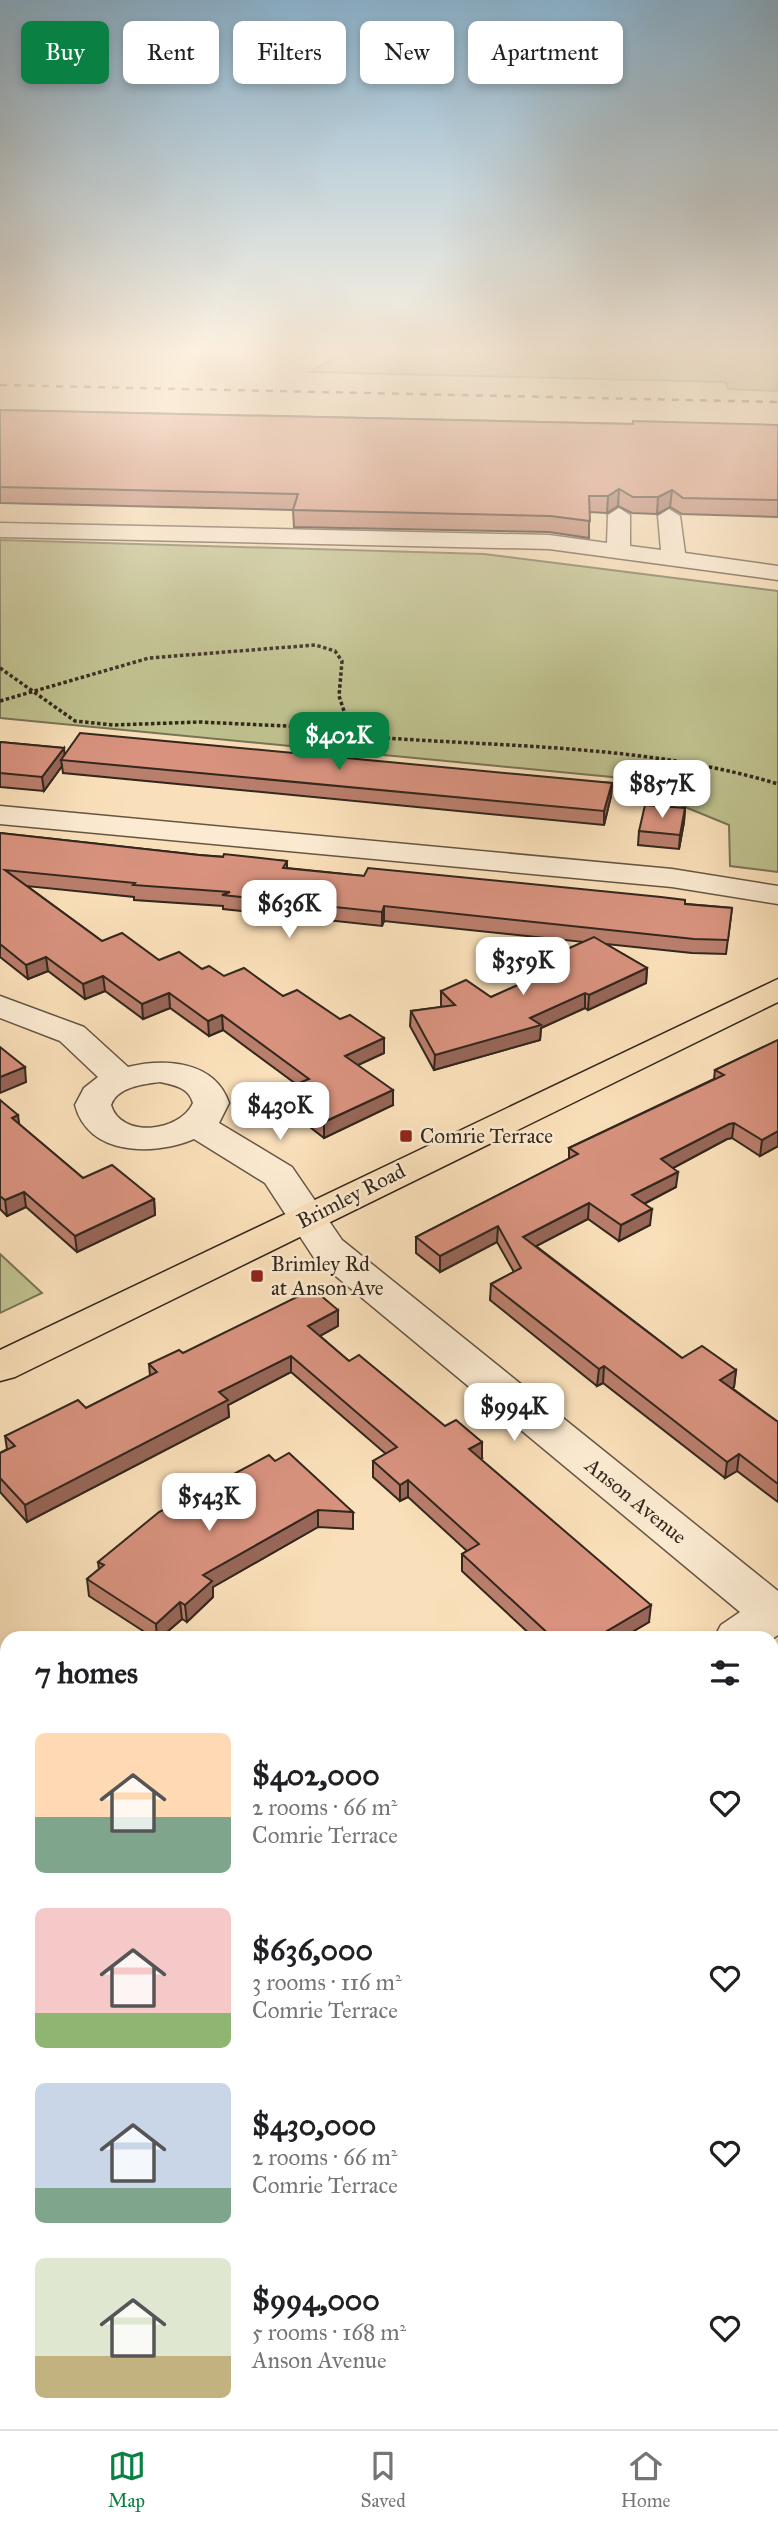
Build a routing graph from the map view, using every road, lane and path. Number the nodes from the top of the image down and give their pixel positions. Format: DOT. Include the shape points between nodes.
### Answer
graph roads {
  1 [pos="619,515"];
  2 [pos="669,516"];
  3 [pos="0,530"];
  4 [pos="710,548"];
  5 [pos="778,550"];
  6 [pos="618,552"];
  7 [pos="674,559"];
  8 [pos="778,573"];
  9 [pos="0,668"];
  10 [pos="34,690"];
  11 [pos="0,701"];
  12 [pos="350,729"];
  13 [pos="778,784"];
  14 [pos="0,815"];
  15 [pos="778,895"];
  16 [pos="778,989"];
  17 [pos="0,1006"];
  18 [pos="120,1079"];
  19 [pos="198,1126"];
  20 [pos="308,1217"];
  21 [pos="0,1367"];
  22 [pos="763,1623"];
  1 -- 6 [label="street"];
  2 -- 7 [label="street"];
  3 -- 6 [label="street" via="549,542"];
  4 -- 5 [label="street"];
  6 -- 7 [label="street"];
  7 -- 8 [label="street"];
  9 -- 10 [label="path"];
  10 -- 11 [label="path"];
  10 -- 12 [label="path" via="75,721"];
  10 -- 12 [label="path" via="149,658 315,645 335,651 342,661 337,689 341,714"];
  12 -- 13 [label="path" via="386,738 648,757"];
  14 -- 15 [label="street" via="672,878"];
  16 -- 20 [label="main road, Brimley Road"];
  17 -- 18 [label="street" via="72,1034"];
  18 -- 19 [label="street" via="161,1071 197,1081 212,1103 209,1115"];
  18 -- 19 [label="street" via="95,1100 94,1113 101,1125 115,1134 158,1139"];
  19 -- 20 [label="street" via="279,1175"];
  20 -- 21 [label="main road, Brimley Road"];
  20 -- 22 [label="street, Anson Avenue" via="328,1249"];
}
